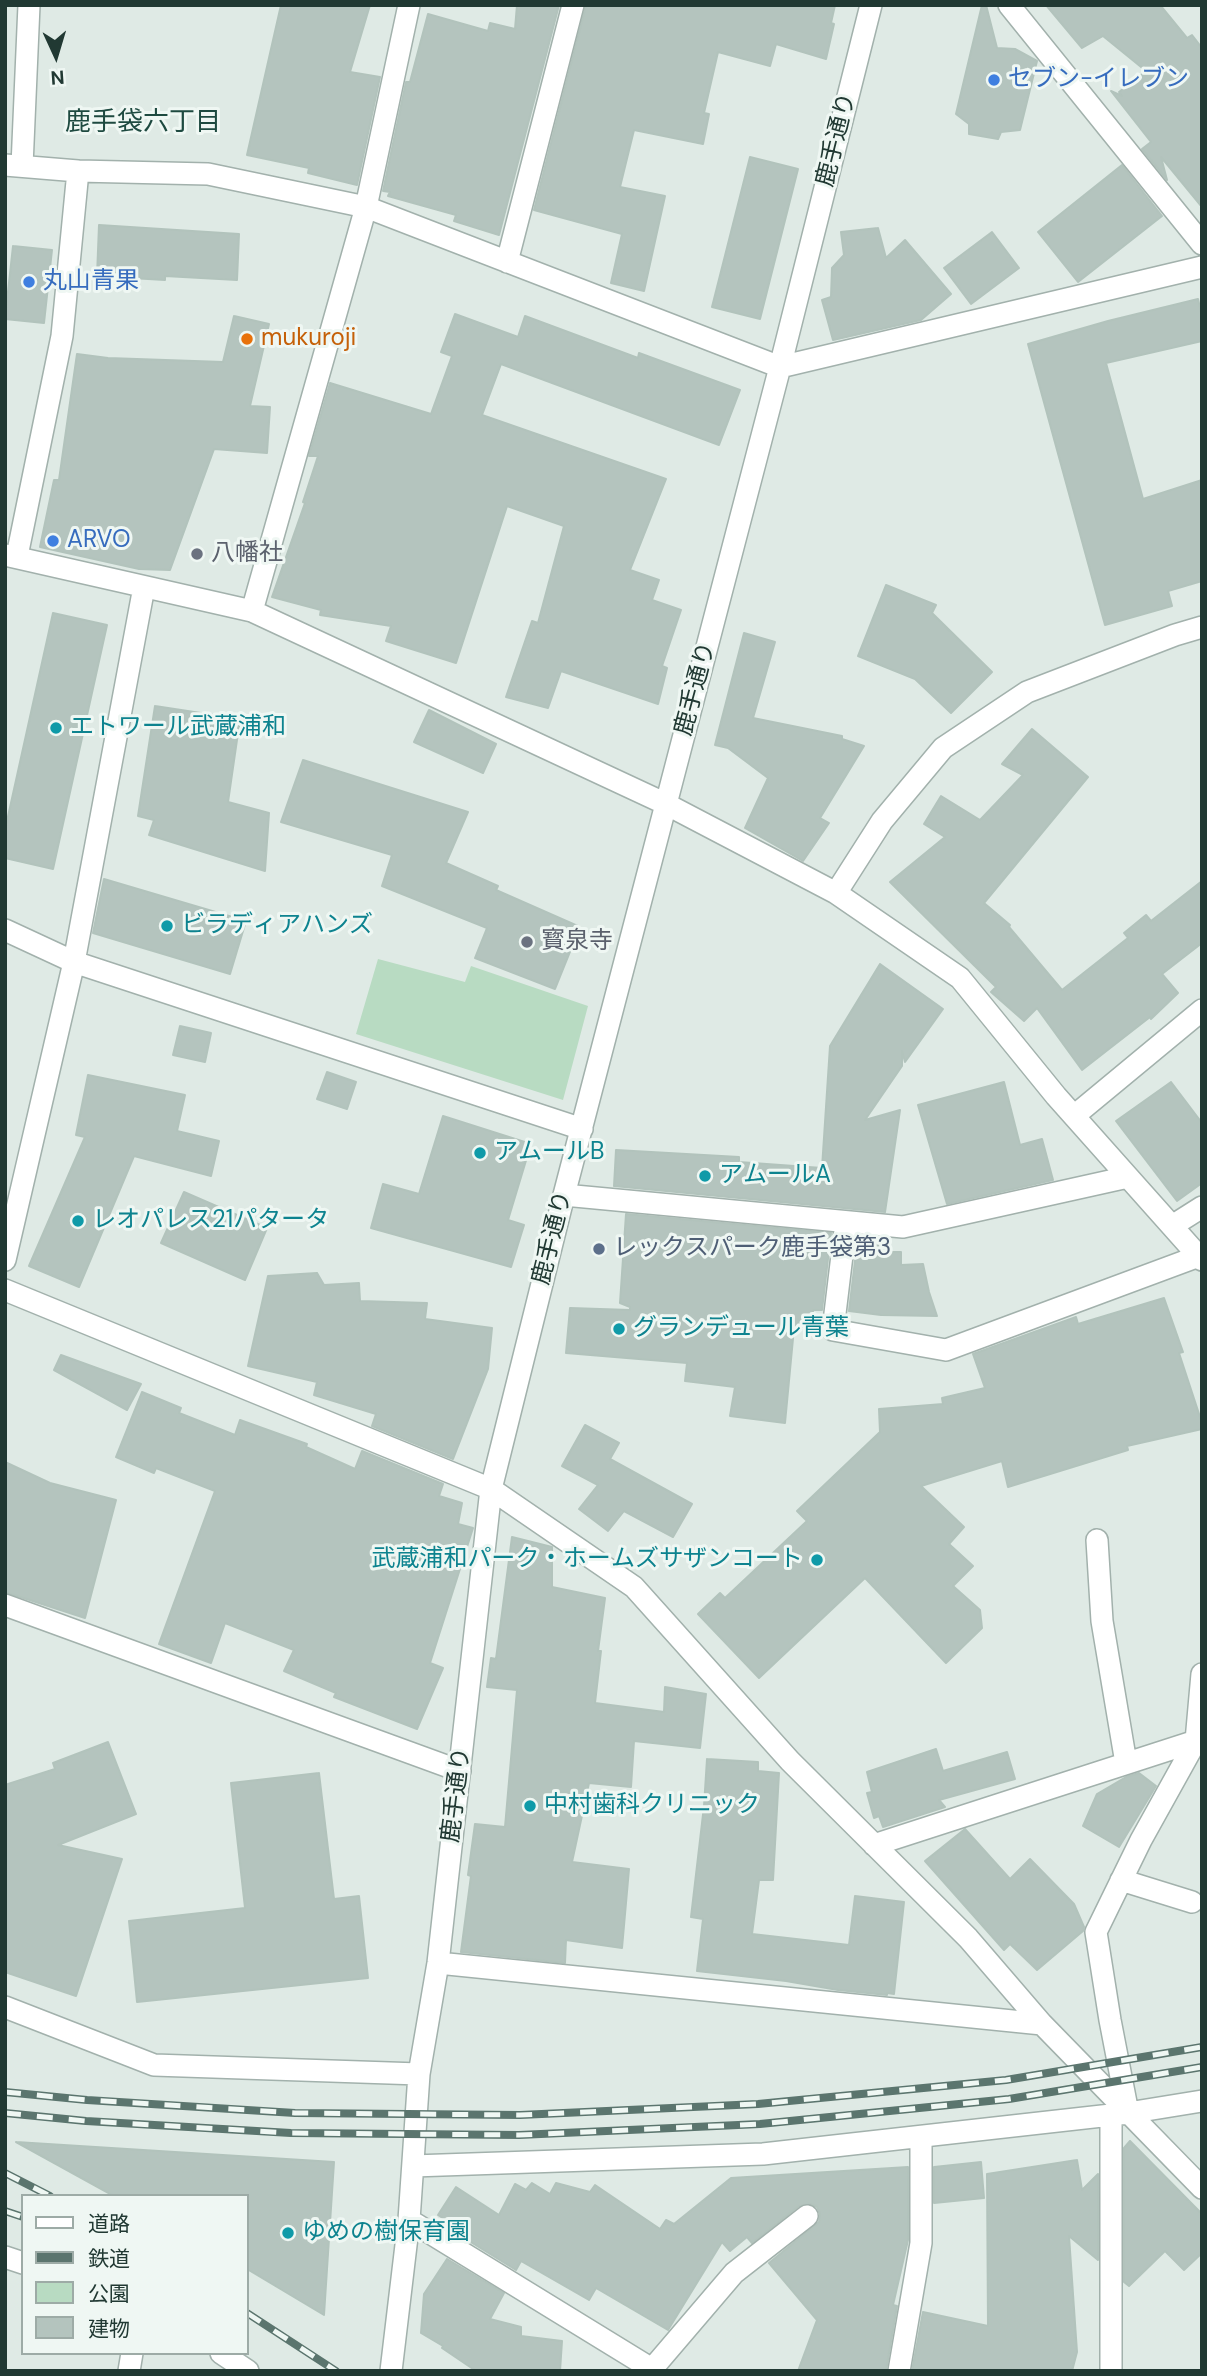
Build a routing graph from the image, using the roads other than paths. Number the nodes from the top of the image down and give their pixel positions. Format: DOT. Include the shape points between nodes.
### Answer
graph roads {
  1 [pos="29,5"];
  2 [pos="409,5"];
  3 [pos="573,5"];
  4 [pos="871,5"];
  5 [pos="1009,5"];
  6 [pos="14,166"];
  7 [pos="78,171"];
  8 [pos="366,207"];
  9 [pos="1202,244"];
  10 [pos="507,262"];
  11 [pos="1202,267"];
  12 [pos="779,366"];
  13 [pos="11,556"];
  14 [pos="144,587"];
  15 [pos="252,611"];
  16 [pos="1202,627"];
  17 [pos="666,804"];
  18 [pos="836,892"];
  19 [pos="5,930"];
  20 [pos="74,962"];
  21 [pos="1202,1010"];
  22 [pos="1074,1116"];
  23 [pos="582,1129"];
  24 [pos="1128,1177"];
  25 [pos="564,1195"];
  26 [pos="1202,1207"];
  27 [pos="846,1222"];
  28 [pos="1172,1226"];
  29 [pos="1200,1258"];
  30 [pos="5,1260"];
  31 [pos="5,1290"];
  32 [pos="491,1489"];
  33 [pos="1097,1540"];
  34 [pos="5,1605"];
  35 [pos="1202,1674"];
  36 [pos="1199,1740"];
  37 [pos="1126,1763"];
  38 [pos="460,1771"];
  39 [pos="874,1845"];
  40 [pos="1121,1880"];
  41 [pos="1192,1902"];
  42 [pos="438,1963"];
  43 [pos="5,2007"];
  44 [pos="1042,2024"];
  45 [pos="419,2074"];
  46 [pos="1202,2101"];
  47 [pos="1120,2114"];
  48 [pos="921,2137"];
  49 [pos="413,2166"];
  50 [pos="1202,2188"];
  51 [pos="807,2216"];
  52 [pos="408,2220"];
  53 [pos="223,2355"];
  54 [pos="653,2370"];
  55 [pos="248,2371"];
  56 [pos="391,2371"];
  57 [pos="899,2371"];
  58 [pos="1111,2371"];
  1 -- 6 [label="street"];
  2 -- 8 [label="street"];
  3 -- 10 [label="street"];
  4 -- 12 [label="street, 鹿手通り"];
  5 -- 9 [label="street"];
  6 -- 7 [label="street"];
  7 -- 8 [label="street" via="208,174"];
  7 -- 13 [label="street" via="62,336"];
  8 -- 10 [label="street"];
  8 -- 15 [label="street"];
  10 -- 12 [label="street"];
  11 -- 12 [label="street"];
  12 -- 17 [label="street, 鹿手通り"];
  13 -- 14 [label="street"];
  14 -- 15 [label="street"];
  14 -- 20 [label="street"];
  15 -- 17 [label="street"];
  16 -- 18 [label="street" via="1027,692 943,748 882,821"];
  17 -- 18 [label="street"];
  17 -- 23 [label="street, 鹿手通り"];
  18 -- 22 [label="street" via="960,978"];
  19 -- 20 [label="street"];
  20 -- 23 [label="street"];
  20 -- 30 [label="street"];
  21 -- 22 [label="street"];
  22 -- 24 [label="street"];
  23 -- 25 [label="street, 鹿手通り"];
  24 -- 27 [label="street" via="903,1227"];
  24 -- 28 [label="street"];
  25 -- 27 [label="street"];
  25 -- 32 [label="street, 鹿手通り"];
  26 -- 28 [label="street"];
  27 -- 29 [label="street" via="833,1329 946,1350"];
  28 -- 29 [label="street"];
  31 -- 32 [label="street"];
  32 -- 38 [label="street, 鹿手通り"];
  32 -- 39 [label="street" via="634,1587 790,1762"];
  33 -- 37 [label="street" via="1102,1620"];
  34 -- 38 [label="street"];
  35 -- 36 [label="street"];
  36 -- 37 [label="street"];
  36 -- 40 [label="street"];
  37 -- 39 [label="street"];
  38 -- 42 [label="street, 鹿手通り"];
  39 -- 44 [label="street" via="968,1938"];
  40 -- 41 [label="street"];
  40 -- 47 [label="street" via="1096,1932"];
  42 -- 44 [label="street"];
  42 -- 45 [label="street, 鹿手通り"];
  43 -- 45 [label="street" via="154,2065"];
  44 -- 47 [label="street"];
  45 -- 49 [label="street, 鹿手通り"];
  46 -- 47 [label="street"];
  47 -- 48 [label="street"];
  47 -- 50 [label="street"];
  47 -- 58 [label="street"];
  48 -- 49 [label="street" via="764,2154"];
  48 -- 57 [label="street" via="920,2243"];
  49 -- 52 [label="street, 鹿手通り"];
  51 -- 54 [label="street" via="734,2273"];
  52 -- 54 [label="street"];
  52 -- 56 [label="street, 鹿手通り"];
  53 -- 55 [label="street"];
}
